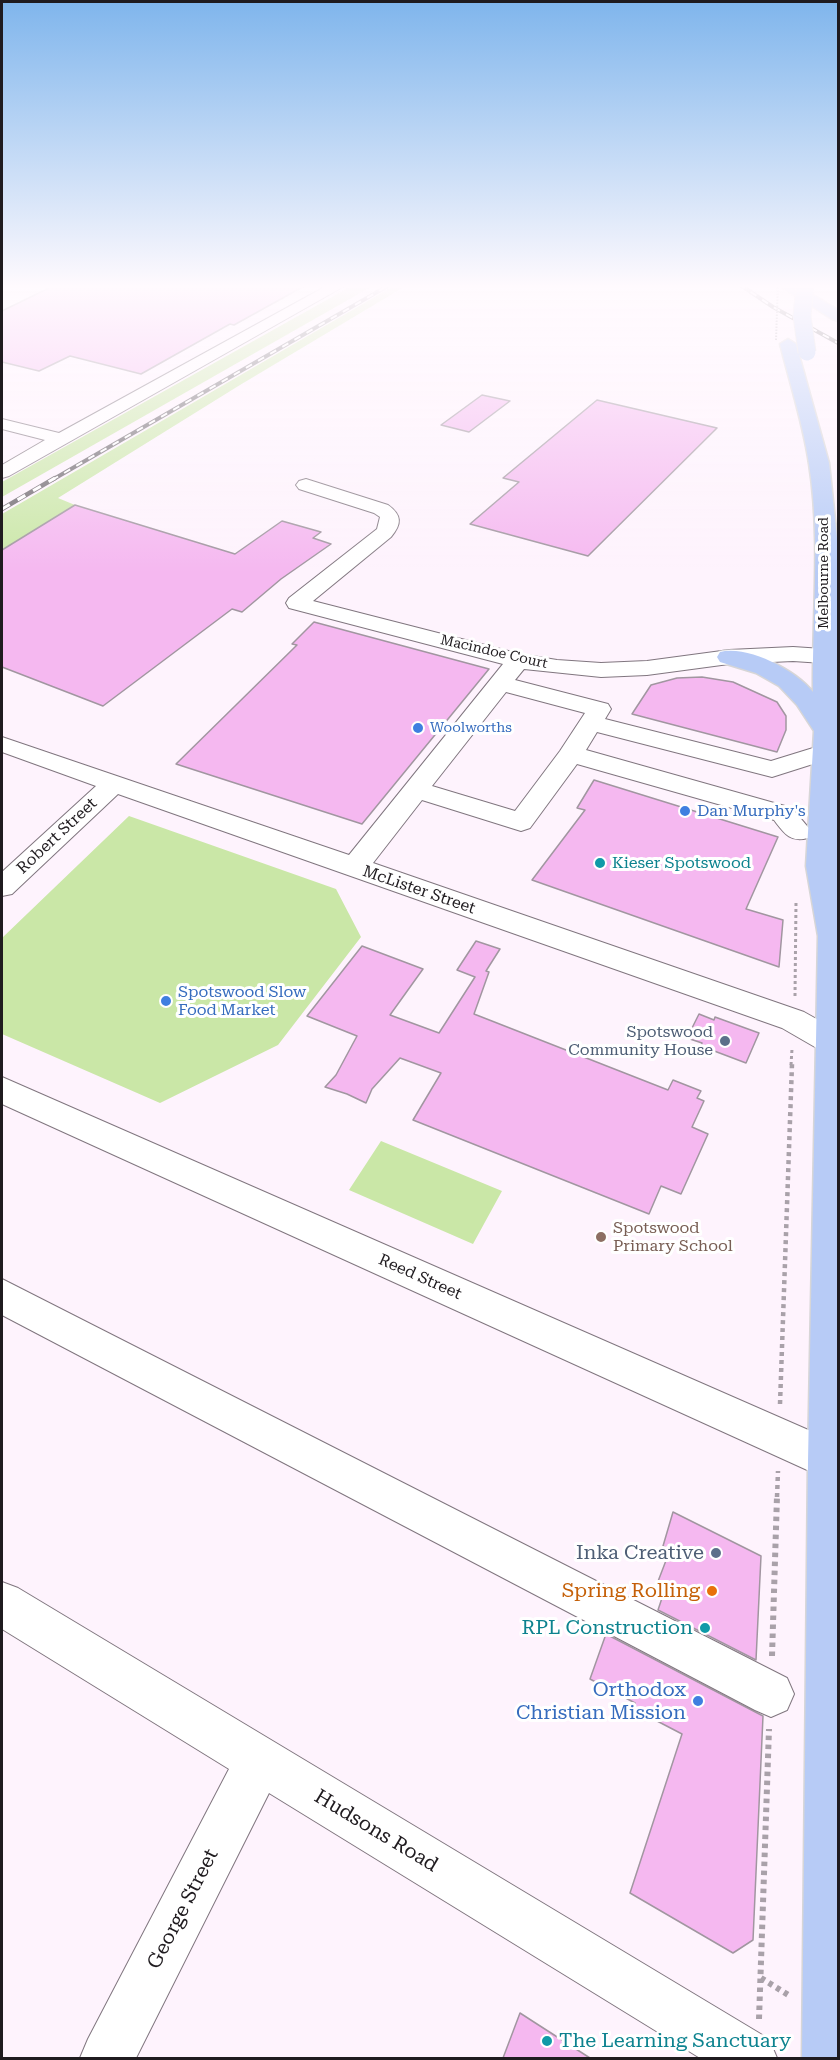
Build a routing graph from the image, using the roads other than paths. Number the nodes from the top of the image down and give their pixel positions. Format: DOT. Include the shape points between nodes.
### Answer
graph roads {
  1 [pos="167,380"];
  2 [pos="796,380"];
  3 [pos="815,380"];
  4 [pos="2,424"];
  5 [pos="61,439"];
  6 [pos="832,440"];
  7 [pos="2,472"];
  8 [pos="306,484"];
  9 [pos="729,657"];
  10 [pos="832,657"];
  11 [pos="519,661"];
  12 [pos="501,683"];
  13 [pos="590,723"];
  14 [pos="827,742"];
  15 [pos="2,744"];
  16 [pos="571,754"];
  17 [pos="772,770"];
  18 [pos="113,784"];
  19 [pos="416,790"];
  20 [pos="757,806"];
  21 [pos="798,832"];
  22 [pos="354,868"];
  23 [pos="2,887"];
  24 [pos="836,930"];
  25 [pos="836,1044"];
  26 [pos="2,1090"];
  27 [pos="2,1296"];
  28 [pos="834,1462"];
  29 [pos="2,1604"];
  30 [pos="771,1694"];
  31 [pos="260,1760"];
  32 [pos="107,2058"];
  33 [pos="750,2058"];
  34 [pos="831,2058"];
  1 -- 5 [label="street"];
  2 -- 10 [label="main road, Melbourne Road" via="808,414 820,474"];
  3 -- 6 [label="main road, bridge"];
  4 -- 5 [label="street"];
  5 -- 7 [label="street"];
  8 -- 11 [label="street, Macindoe Court" via="381,509 391,521 384,533 297,603 460,636"];
  9 -- 10 [label="street, Macindoe Court"];
  9 -- 11 [label="street, Macindoe Court" via="601,670"];
  9 -- 14 [label="main road" via="784,676 807,700"];
  10 -- 14 [label="main road, Melbourne Road"];
  11 -- 12 [label="street"];
  12 -- 13 [label="street" via="599,709"];
  12 -- 19 [label="street"];
  13 -- 16 [label="street"];
  13 -- 17 [label="street"];
  14 -- 17 [label="street"];
  14 -- 24 [label="main road, Melbourne Road" via="821,866"];
  15 -- 18 [label="street, McLister Street"];
  16 -- 19 [label="street" via="521,822"];
  16 -- 20 [label="street"];
  17 -- 20 [label="street"];
  18 -- 22 [label="street, McLister Street"];
  18 -- 23 [label="street, Robert Street"];
  19 -- 22 [label="street"];
  20 -- 21 [label="street" via="783,814"];
  22 -- 25 [label="street, McLister Street" via="793,1020"];
  24 -- 25 [label="main road, Melbourne Road"];
  25 -- 28 [label="main road, Melbourne Road" via="831,1088"];
  26 -- 28 [label="street, Reed Street"];
  27 -- 30 [label="street"];
  28 -- 34 [label="main road, Melbourne Road"];
  29 -- 31 [label="street, Hudsons Road"];
  31 -- 32 [label="street, George Street"];
  31 -- 33 [label="street, Hudsons Road"];
}
